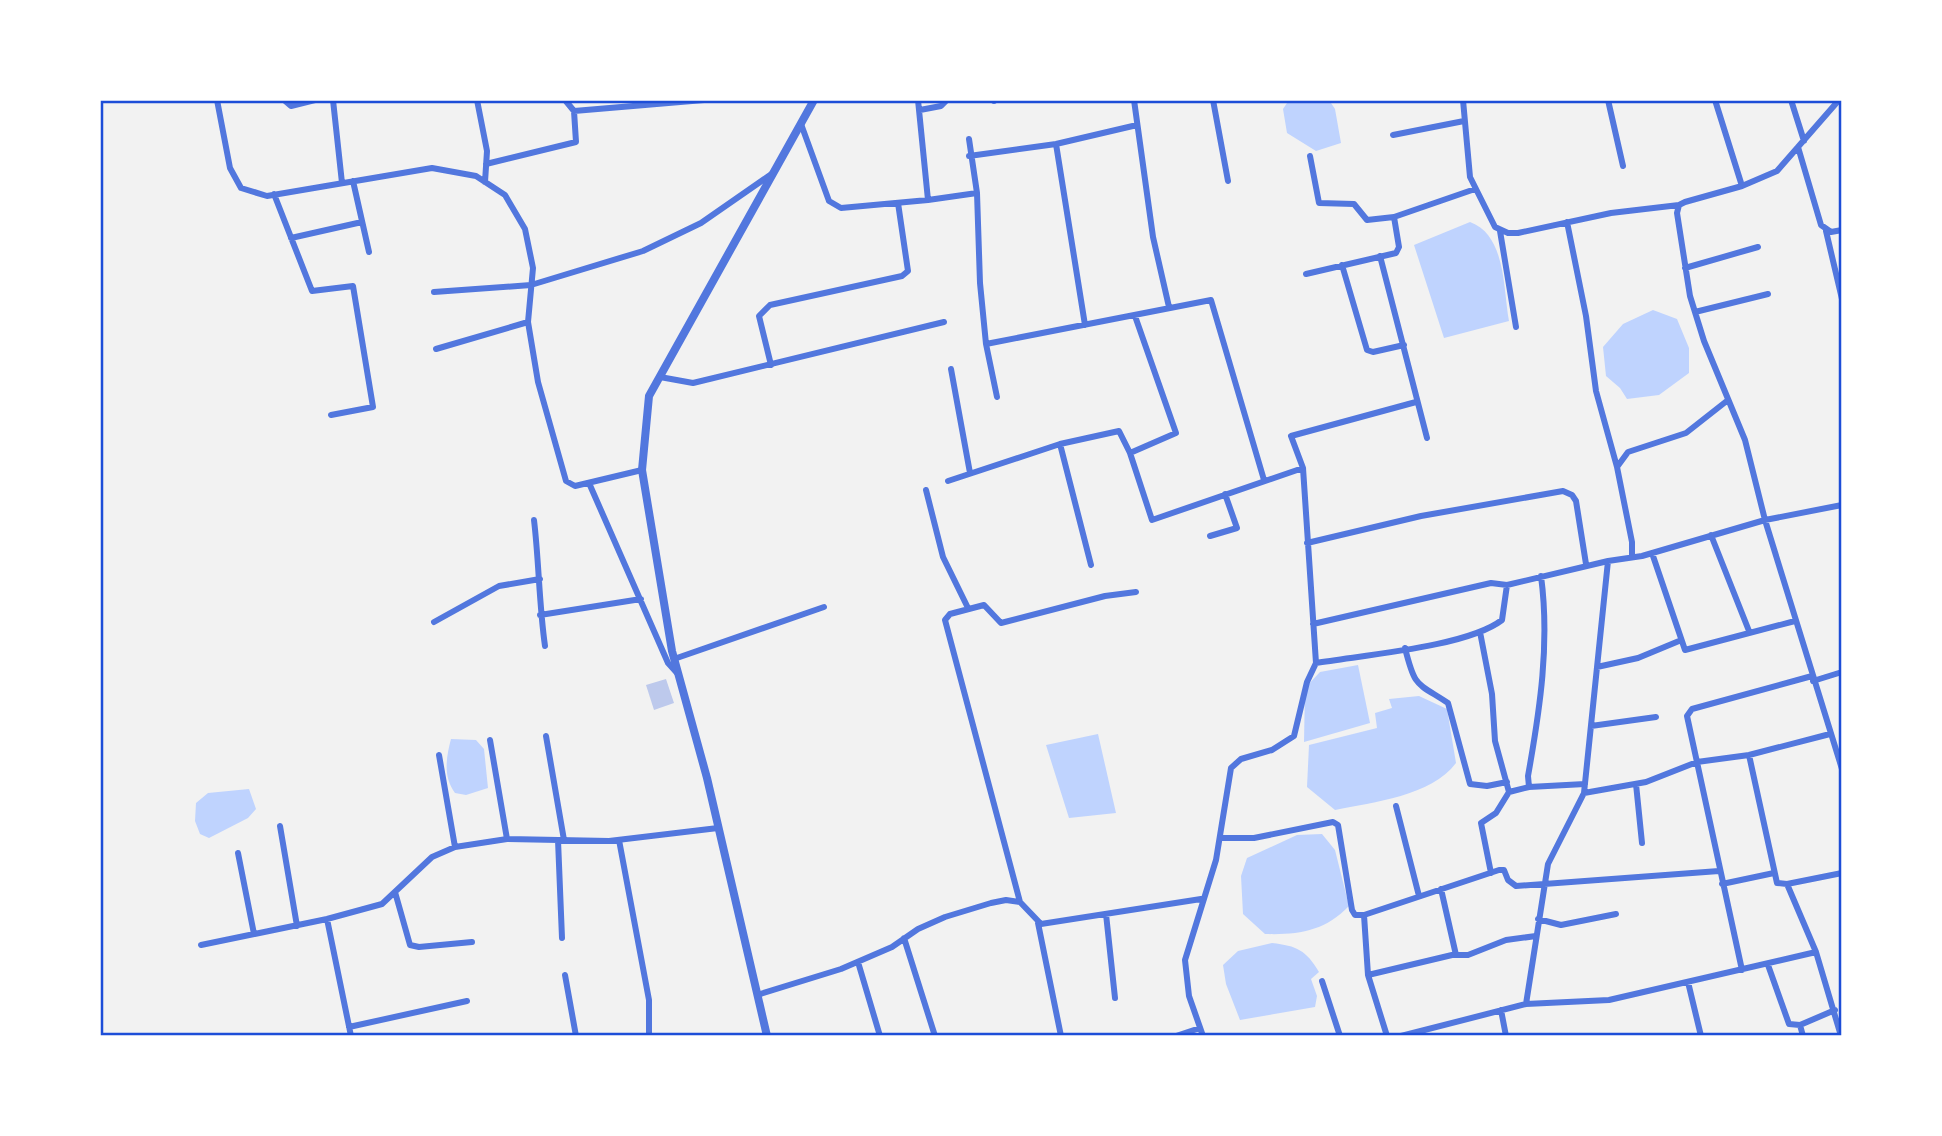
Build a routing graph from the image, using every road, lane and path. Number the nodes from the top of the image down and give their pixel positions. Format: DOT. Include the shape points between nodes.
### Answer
graph roads {
  1 [pos="218,100"];
  2 [pos="284,100"];
  3 [pos="314,100"];
  4 [pos="332,100"];
  5 [pos="477,100"];
  6 [pos="565,100"];
  7 [pos="704,100"];
  8 [pos="814,100"];
  9 [pos="918,100"];
  10 [pos="947,100"];
  11 [pos="1134,100"];
  12 [pos="1213,100"];
  13 [pos="1463,100"];
  14 [pos="1608,100"];
  15 [pos="1715,100"];
  16 [pos="1791,100"];
  17 [pos="1839,100"];
  18 [pos="920,110"];
  19 [pos="574,111"];
  20 [pos="1464,121"];
  21 [pos="801,124"];
  22 [pos="1137,125"];
  23 [pos="1393,135"];
  24 [pos="969,139"];
  25 [pos="1804,141"];
  26 [pos="1056,144"];
  27 [pos="1798,147"];
  28 [pos="969,156"];
  29 [pos="1310,156"];
  30 [pos="486,164"];
  31 [pos="1623,166"];
  32 [pos="774,173"];
  33 [pos="353,181"];
  34 [pos="485,181"];
  35 [pos="1227,181"];
  36 [pos="342,183"];
  37 [pos="1742,187"];
  38 [pos="1475,189"];
  39 [pos="977,193"];
  40 [pos="274,194"];
  41 [pos="928,200"];
  42 [pos="898,203"];
  43 [pos="1679,205"];
  44 [pos="1394,217"];
  45 [pos="362,222"];
  46 [pos="1567,222"];
  47 [pos="1842,230"];
  48 [pos="1500,231"];
  49 [pos="1826,231"];
  50 [pos="291,238"];
  51 [pos="1758,247"];
  52 [pos="369,252"];
  53 [pos="1380,256"];
  54 [pos="1342,265"];
  55 [pos="1685,268"];
  56 [pos="1307,274"];
  57 [pos="531,285"];
  58 [pos="1841,286"];
  59 [pos="434,292"];
  60 [pos="1768,295"];
  61 [pos="1842,299"];
  62 [pos="1168,307"];
  63 [pos="1695,312"];
  64 [pos="1135,316"];
  65 [pos="528,322"];
  66 [pos="944,322"];
  67 [pos="1085,326"];
  68 [pos="1516,327"];
  69 [pos="986,344"];
  70 [pos="1404,345"];
  71 [pos="436,349"];
  72 [pos="771,365"];
  73 [pos="951,369"];
  74 [pos="660,377"];
  75 [pos="997,397"];
  76 [pos="1728,400"];
  77 [pos="1416,402"];
  78 [pos="331,415"];
  79 [pos="1427,438"];
  80 [pos="1060,444"];
  81 [pos="1130,453"];
  82 [pos="1617,467"];
  83 [pos="1303,468"];
  84 [pos="642,470"];
  85 [pos="970,473"];
  86 [pos="1264,480"];
  87 [pos="948,481"];
  88 [pos="589,483"];
  89 [pos="926,490"];
  90 [pos="1225,494"];
  91 [pos="1842,505"];
  92 [pos="534,520"];
  93 [pos="1765,520"];
  94 [pos="1711,535"];
  95 [pos="1210,536"];
  96 [pos="1307,543"];
  97 [pos="1652,553"];
  98 [pos="1632,556"];
  99 [pos="1608,561"];
  100 [pos="1586,564"];
  101 [pos="1091,565"];
  102 [pos="1541,576"];
  103 [pos="540,579"];
  104 [pos="1507,585"];
  105 [pos="1136,592"];
  106 [pos="641,599"];
  107 [pos="824,607"];
  108 [pos="968,608"];
  109 [pos="540,615"];
  110 [pos="1796,621"];
  111 [pos="434,622"];
  112 [pos="1313,624"];
  113 [pos="1749,631"];
  114 [pos="1480,632"];
  115 [pos="1679,641"];
  116 [pos="545,646"];
  117 [pos="1405,648"];
  118 [pos="674,659"];
  119 [pos="1316,663"];
  120 [pos="1597,667"];
  121 [pos="1842,672"];
  122 [pos="678,674"];
  123 [pos="1813,679"];
  124 [pos="1656,717"];
  125 [pos="1591,726"];
  126 [pos="1830,734"];
  127 [pos="546,736"];
  128 [pos="489,740"];
  129 [pos="439,755"];
  130 [pos="1749,755"];
  131 [pos="1697,762"];
  132 [pos="1842,769"];
  133 [pos="1507,782"];
  134 [pos="1585,784"];
  135 [pos="1636,784"];
  136 [pos="1529,787"];
  137 [pos="1509,792"];
  138 [pos="1584,793"];
  139 [pos="1396,806"];
  140 [pos="280,826"];
  141 [pos="718,828"];
  142 [pos="1220,838"];
  143 [pos="507,839"];
  144 [pos="561,840"];
  145 [pos="619,840"];
  146 [pos="1642,843"];
  147 [pos="455,847"];
  148 [pos="238,853"];
  149 [pos="1719,871"];
  150 [pos="1491,873"];
  151 [pos="1774,873"];
  152 [pos="1842,873"];
  153 [pos="1722,884"];
  154 [pos="1787,884"];
  155 [pos="1544,886"];
  156 [pos="1441,888"];
  157 [pos="395,892"];
  158 [pos="1419,896"];
  159 [pos="1201,899"];
  160 [pos="1020,902"];
  161 [pos="1106,914"];
  162 [pos="1616,914"];
  163 [pos="1364,915"];
  164 [pos="327,919"];
  165 [pos="1538,919"];
  166 [pos="1038,921"];
  167 [pos="297,926"];
  168 [pos="254,934"];
  169 [pos="1536,936"];
  170 [pos="562,938"];
  171 [pos="904,938"];
  172 [pos="472,942"];
  173 [pos="201,945"];
  174 [pos="1816,952"];
  175 [pos="1456,955"];
  176 [pos="858,962"];
  177 [pos="1768,965"];
  178 [pos="1742,970"];
  179 [pos="565,975"];
  180 [pos="1368,975"];
  181 [pos="1322,981"];
  182 [pos="1688,982"];
  183 [pos="757,995"];
  184 [pos="1115,998"];
  185 [pos="467,1001"];
  186 [pos="1526,1004"];
  187 [pos="1501,1010"];
  188 [pos="1836,1010"];
  189 [pos="1800,1025"];
  190 [pos="349,1027"];
  191 [pos="1200,1028"];
  192 [pos="1339,1035"];
  193 [pos="351,1036"];
  194 [pos="576,1036"];
  195 [pos="649,1036"];
  196 [pos="767,1036"];
  197 [pos="880,1036"];
  198 [pos="935,1036"];
  199 [pos="1061,1036"];
  200 [pos="1176,1036"];
  201 [pos="1203,1036"];
  202 [pos="1330,1036"];
  203 [pos="1387,1036"];
  204 [pos="1401,1036"];
  205 [pos="1506,1036"];
  206 [pos="1701,1036"];
  207 [pos="1803,1036"];
  208 [pos="1841,1036"];
  1 -- 40 [label="street" via="230,168 241,188"];
  2 -- 3 [label="street" via="291,106"];
  4 -- 36 [label="street"];
  5 -- 30 [label="street"];
  6 -- 19 [label="street"];
  7 -- 19 [label="street"];
  8 -- 21 [label="street"];
  9 -- 18 [label="street"];
  10 -- 18 [label="street"];
  11 -- 22 [label="street"];
  12 -- 35 [label="street"];
  13 -- 20 [label="street"];
  14 -- 31 [label="street"];
  15 -- 37 [label="street"];
  16 -- 25 [label="street"];
  17 -- 25 [label="street"];
  18 -- 41 [label="street"];
  19 -- 30 [label="street" via="576,142"];
  20 -- 23 [label="street"];
  20 -- 38 [label="street"];
  21 -- 32 [label="street"];
  21 -- 42 [label="street" via="829,201 841,208"];
  22 -- 26 [label="street"];
  22 -- 62 [label="street"];
  24 -- 28 [label="street"];
  25 -- 27 [label="street"];
  26 -- 28 [label="street"];
  26 -- 67 [label="street"];
  27 -- 37 [label="street" via="1777,171"];
  27 -- 49 [label="street"];
  28 -- 39 [label="street"];
  29 -- 44 [label="street" via="1319,203 1354,204 1367,220"];
  30 -- 34 [label="street"];
  32 -- 57 [label="street" via="666,241"];
  32 -- 74 [label="street"];
  33 -- 34 [label="street" via="432,169"];
  33 -- 36 [label="street"];
  33 -- 45 [label="street"];
  34 -- 57 [label="street" via="505,195 525,229 533,268"];
  36 -- 40 [label="street"];
  37 -- 43 [label="street"];
  38 -- 44 [label="street"];
  38 -- 48 [label="street"];
  39 -- 41 [label="street"];
  39 -- 69 [label="street"];
  40 -- 50 [label="street"];
  41 -- 42 [label="street"];
  42 -- 72 [label="street" via="908,271 762,310"];
  43 -- 46 [label="street"];
  43 -- 55 [label="street"];
  44 -- 53 [label="street" via="1398,251"];
  45 -- 50 [label="street"];
  45 -- 52 [label="street"];
  46 -- 48 [label="street" via="1517,233"];
  46 -- 82 [label="street" via="1596,391"];
  47 -- 49 [label="street"];
  48 -- 68 [label="street"];
  49 -- 58 [label="street"];
  50 -- 78 [label="street" via="312,291 353,286 373,407"];
  51 -- 55 [label="street"];
  53 -- 54 [label="street"];
  53 -- 70 [label="street"];
  54 -- 56 [label="street"];
  54 -- 70 [label="street" via="1367,350"];
  55 -- 63 [label="street"];
  57 -- 59 [label="street"];
  57 -- 65 [label="street"];
  58 -- 61 [label="street"];
  60 -- 63 [label="street"];
  62 -- 64 [label="street"];
  62 -- 86 [label="street" via="1211,300"];
  63 -- 76 [label="street"];
  64 -- 67 [label="street"];
  64 -- 81 [label="street" via="1176,433"];
  65 -- 71 [label="street"];
  65 -- 88 [label="street" via="560,464 571,485"];
  66 -- 72 [label="street"];
  67 -- 69 [label="street"];
  69 -- 75 [label="street"];
  70 -- 77 [label="street"];
  72 -- 74 [label="street" via="694,383"];
  73 -- 85 [label="street"];
  74 -- 84 [label="street" via="649,396"];
  76 -- 82 [label="street" via="1686,433 1628,452"];
  76 -- 93 [label="street" via="1745,440"];
  77 -- 79 [label="street"];
  77 -- 83 [label="street" via="1291,436"];
  80 -- 81 [label="street" via="1119,431"];
  80 -- 85 [label="street"];
  80 -- 101 [label="street"];
  81 -- 90 [label="street" via="1152,520"];
  82 -- 98 [label="street"];
  83 -- 86 [label="street"];
  83 -- 96 [label="street"];
  84 -- 88 [label="street"];
  84 -- 118 [label="street"];
  85 -- 87 [label="street"];
  86 -- 90 [label="street"];
  88 -- 106 [label="street"];
  89 -- 108 [label="street" via="943,557"];
  90 -- 95 [label="street" via="1237,528"];
  91 -- 93 [label="street"];
  92 -- 103 [label="street"];
  93 -- 94 [label="street"];
  93 -- 110 [label="street"];
  94 -- 97 [label="street"];
  94 -- 113 [label="street"];
  96 -- 100 [label="street" via="1421,516 1563,491 1576,501"];
  96 -- 112 [label="street"];
  97 -- 98 [label="street"];
  97 -- 115 [label="street"];
  98 -- 99 [label="street"];
  99 -- 100 [label="street"];
  99 -- 120 [label="street"];
  100 -- 102 [label="street"];
  102 -- 104 [label="street"];
  102 -- 136 [label="street" via="1545,639"];
  103 -- 109 [label="street"];
  103 -- 111 [label="street" via="499,586"];
  104 -- 112 [label="street" via="1491,583"];
  104 -- 114 [label="street" via="1502,620"];
  105 -- 108 [label="street" via="1001,622 984,604"];
  106 -- 109 [label="street"];
  106 -- 122 [label="street" via="668,663"];
  107 -- 118 [label="street"];
  108 -- 160 [label="street" via="950,614 946,626"];
  109 -- 116 [label="street"];
  110 -- 113 [label="street"];
  110 -- 123 [label="street"];
  112 -- 119 [label="street"];
  113 -- 115 [label="street" via="1690,650"];
  114 -- 117 [label="street"];
  114 -- 133 [label="street" via="1495,741"];
  115 -- 120 [label="street" via="1638,658"];
  117 -- 119 [label="street"];
  117 -- 133 [label="street" via="1419,687 1448,703 1469,784"];
  118 -- 122 [label="street"];
  119 -- 142 [label="street" via="1294,736 1231,768"];
  120 -- 125 [label="street"];
  121 -- 123 [label="street"];
  122 -- 141 [label="street"];
  123 -- 126 [label="street"];
  123 -- 131 [label="street" via="1692,709 1687,716"];
  124 -- 125 [label="street"];
  125 -- 134 [label="street"];
  126 -- 130 [label="street"];
  126 -- 132 [label="street"];
  127 -- 144 [label="street"];
  128 -- 143 [label="street"];
  129 -- 147 [label="street"];
  130 -- 131 [label="street"];
  130 -- 151 [label="street"];
  131 -- 135 [label="street"];
  131 -- 149 [label="street"];
  133 -- 137 [label="street"];
  134 -- 136 [label="street"];
  134 -- 138 [label="street"];
  135 -- 138 [label="street"];
  135 -- 146 [label="street"];
  136 -- 137 [label="street"];
  137 -- 150 [label="street" via="1496,813 1481,823"];
  138 -- 155 [label="street" via="1548,864"];
  139 -- 158 [label="street"];
  140 -- 167 [label="street"];
  141 -- 145 [label="street"];
  141 -- 183 [label="street"];
  142 -- 159 [label="street"];
  142 -- 163 [label="street" via="1254,838 1333,822 1338,825 1352,910"];
  143 -- 144 [label="street"];
  143 -- 147 [label="street"];
  144 -- 145 [label="street"];
  144 -- 170 [label="street"];
  145 -- 195 [label="street" via="649,1000"];
  147 -- 157 [label="street" via="432,857"];
  148 -- 168 [label="street"];
  149 -- 153 [label="street"];
  149 -- 155 [label="street"];
  150 -- 155 [label="street" via="1504,870 1516,887"];
  150 -- 156 [label="street"];
  151 -- 153 [label="street"];
  151 -- 154 [label="street" via="1779,884"];
  152 -- 154 [label="street"];
  153 -- 178 [label="street"];
  154 -- 174 [label="street"];
  155 -- 165 [label="street"];
  156 -- 158 [label="street"];
  156 -- 175 [label="street"];
  157 -- 164 [label="street" via="382,904"];
  157 -- 172 [label="street" via="410,944"];
  158 -- 163 [label="street"];
  159 -- 161 [label="street"];
  159 -- 191 [label="street" via="1185,960 1189,996"];
  160 -- 166 [label="street"];
  160 -- 171 [label="street" via="1006,900 945,916"];
  161 -- 166 [label="street"];
  161 -- 184 [label="street"];
  162 -- 165 [label="street" via="1561,925"];
  163 -- 180 [label="street"];
  164 -- 167 [label="street"];
  164 -- 190 [label="street"];
  165 -- 169 [label="street"];
  166 -- 199 [label="street"];
  167 -- 168 [label="street"];
  168 -- 173 [label="street"];
  169 -- 175 [label="street"];
  169 -- 186 [label="street"];
  171 -- 176 [label="street"];
  171 -- 198 [label="street"];
  174 -- 177 [label="street"];
  174 -- 188 [label="street"];
  175 -- 180 [label="street"];
  176 -- 183 [label="street"];
  176 -- 197 [label="street"];
  177 -- 178 [label="street"];
  177 -- 189 [label="street" via="1787,1021"];
  178 -- 182 [label="street"];
  179 -- 194 [label="street"];
  180 -- 203 [label="street"];
  181 -- 192 [label="street"];
  182 -- 186 [label="street" via="1609,1000"];
  182 -- 206 [label="street"];
  183 -- 196 [label="street"];
  185 -- 190 [label="street"];
  186 -- 187 [label="street"];
  187 -- 204 [label="street"];
  187 -- 205 [label="street"];
  188 -- 189 [label="street"];
  188 -- 208 [label="street"];
  189 -- 207 [label="street"];
  190 -- 193 [label="street"];
  191 -- 200 [label="street"];
  191 -- 201 [label="street"];
  192 -- 202 [label="street"];
}
